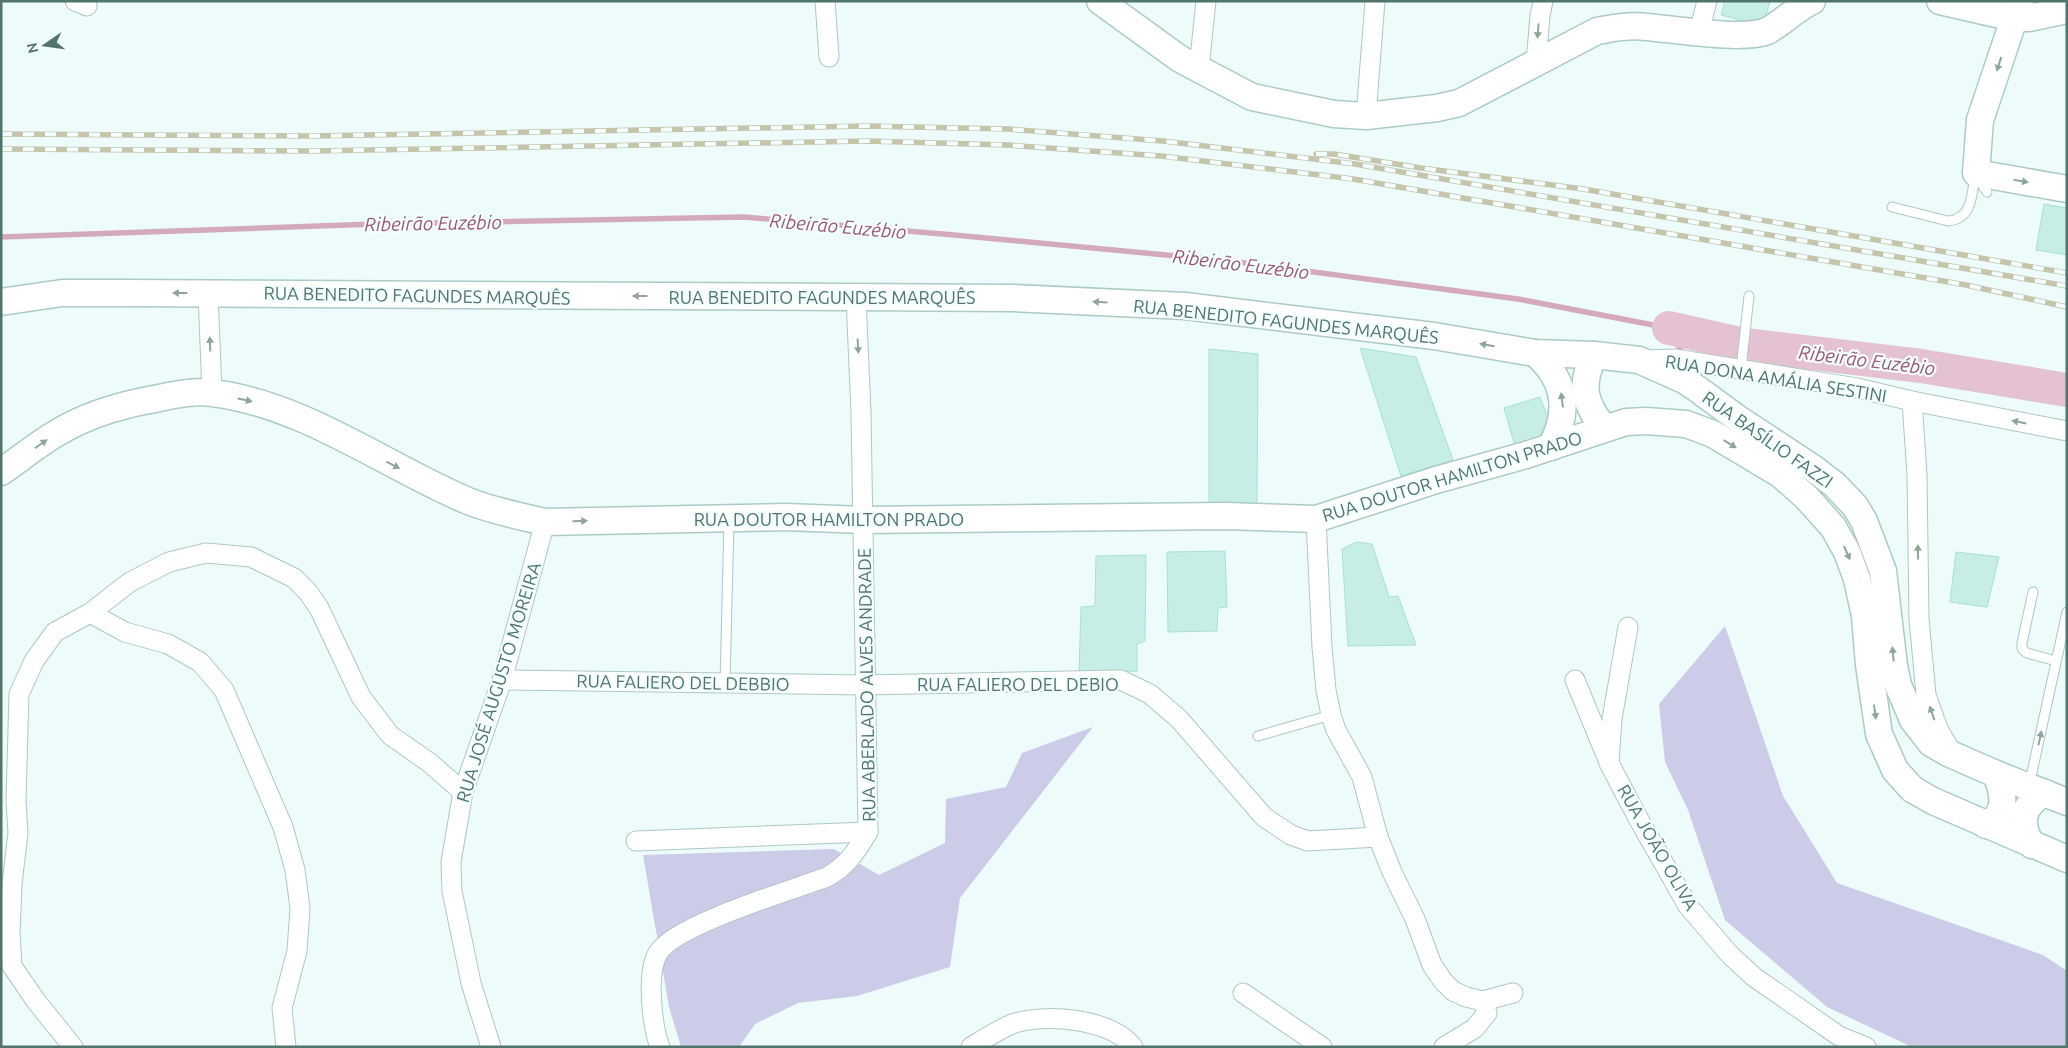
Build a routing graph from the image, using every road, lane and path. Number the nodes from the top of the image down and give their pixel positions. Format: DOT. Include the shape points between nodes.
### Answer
graph roads {
  1 [pos="825,1"];
  2 [pos="1100,1"];
  3 [pos="1206,1"];
  4 [pos="1374,1"];
  5 [pos="1543,1"];
  6 [pos="1708,1"];
  7 [pos="1940,1"];
  8 [pos="1804,3"];
  9 [pos="2057,8"];
  10 [pos="2017,10"];
  11 [pos="1699,32"];
  12 [pos="829,57"];
  13 [pos="1536,62"];
  14 [pos="1199,68"];
  15 [pos="1366,116"];
  16 [pos="1981,183"];
  17 [pos="2067,189"];
  18 [pos="1892,208"];
  19 [pos="208,293"];
  20 [pos="1749,296"];
  21 [pos="856,298"];
  22 [pos="1,302"];
  23 [pos="1536,353"];
  24 [pos="1594,355"];
  25 [pos="1639,360"];
  26 [pos="1740,369"];
  27 [pos="212,393"];
  28 [pos="1912,401"];
  29 [pos="1686,424"];
  30 [pos="1604,428"];
  31 [pos="2067,431"];
  32 [pos="1551,447"];
  33 [pos="1,472"];
  34 [pos="729,518"];
  35 [pos="1316,519"];
  36 [pos="863,520"];
  37 [pos="545,522"];
  38 [pos="2033,592"];
  39 [pos="2067,612"];
  40 [pos="90,613"];
  41 [pos="1628,627"];
  42 [pos="2056,661"];
  43 [pos="502,680"];
  44 [pos="1575,680"];
  45 [pos="725,683"];
  46 [pos="864,685"];
  47 [pos="1331,715"];
  48 [pos="1258,736"];
  49 [pos="1954,756"];
  50 [pos="1609,763"];
  51 [pos="1996,774"];
  52 [pos="463,792"];
  53 [pos="2047,794"];
  54 [pos="1986,825"];
  55 [pos="868,832"];
  56 [pos="1378,837"];
  57 [pos="636,841"];
  58 [pos="2032,845"];
  59 [pos="2067,859"];
  60 [pos="7,970"];
  61 [pos="1243,993"];
  62 [pos="1513,993"];
  63 [pos="1483,1001"];
  64 [pos="73,1047"];
  65 [pos="286,1047"];
  66 [pos="491,1047"];
  67 [pos="660,1047"];
  68 [pos="971,1047"];
  69 [pos="1132,1047"];
  70 [pos="1322,1047"];
  71 [pos="1444,1047"];
  72 [pos="1866,1047"];
  1 -- 12 [label="street"];
  2 -- 14 [label="main road" via="1180,59"];
  3 -- 14 [label="street"];
  4 -- 15 [label="street"];
  5 -- 13 [label="street, one-way"];
  6 -- 11 [label="street"];
  7 -- 10 [label="main road"];
  8 -- 11 [label="main road" via="1768,30 1752,35"];
  9 -- 10 [label="main road" via="2029,18"];
  10 -- 16 [label="main road, one-way" via="1980,120"];
  11 -- 13 [label="main road" via="1620,26 1597,31"];
  13 -- 15 [label="main road" via="1459,103"];
  14 -- 15 [label="main road" via="1252,97 1334,114"];
  16 -- 17 [label="main road, one-way"];
  16 -- 18 [label="lane" via="1964,216 1958,220 1948,221"];
  21 -- 19 [label="main road, RUA BENEDITO FAGUNDES MARQUÊS, one-way"];
  19 -- 22 [label="main road, RUA BENEDITO FAGUNDES MARQUÊS, one-way" via="62,294"];
  27 -- 19 [label="street, one-way"];
  20 -- 26 [label="lane"];
  23 -- 21 [label="main road, RUA BENEDITO FAGUNDES MARQUÊS, one-way" via="1434,336 1185,306 1013,298"];
  21 -- 36 [label="street, RUA ABERLADO ALVES ANDRADE, one-way"];
  23 -- 24 [label="main road, RUA BENEDITO FAGUNDES MARQUÊS"];
  32 -- 23 [label="main road, one-way" via="1560,427 1564,407 1562,394 1551,369"];
  24 -- 25 [label="main road, RUA BENEDITO FAGUNDES MARQUÊS"];
  24 -- 30 [label="main road" via="1586,376 1585,390 1587,404"];
  25 -- 26 [label="street, RUA DONA AMÁLIA SESTINI" via="1675,360"];
  49 -- 25 [label="main road, RUA BASÍLIO FAZZI, one-way" via="1931,743 1913,720 1898,685 1883,571 1855,506 1813,468 1696,388"];
  26 -- 28 [label="street, RUA DONA AMÁLIA SESTINI" via="1857,388"];
  33 -- 27 [label="main road, RUA DOUTOR HAMILTON PRADO, one-way" via="57,433 89,417 126,404 188,393"];
  27 -- 37 [label="main road, RUA DOUTOR HAMILTON PRADO, one-way" via="270,405 470,502"];
  31 -- 28 [label="street, RUA DONA AMÁLIA SESTINI, one-way"];
  49 -- 28 [label="street, one-way" via="1938,729 1926,695 1919,619 1917,475"];
  29 -- 30 [label="main road, RUA DOUTOR HAMILTON PRADO" via="1636,421"];
  29 -- 54 [label="main road, RUA BASÍLIO FAZZI, one-way" via="1714,434 1780,474 1833,527 1848,552 1857,579 1865,616 1879,734 1895,770 1912,789"];
  30 -- 32 [label="main road, RUA DOUTOR HAMILTON PRADO"];
  32 -- 35 [label="main road, RUA DOUTOR HAMILTON PRADO"];
  34 -- 36 [label="main road, RUA DOUTOR HAMILTON PRADO"];
  37 -- 34 [label="main road, RUA DOUTOR HAMILTON PRADO, one-way"];
  34 -- 45 [label="lane"];
  35 -- 36 [label="main road, RUA DOUTOR HAMILTON PRADO" via="1215,516"];
  35 -- 47 [label="street" via="1323,656"];
  36 -- 46 [label="street, RUA ABERLADO ALVES ANDRADE"];
  37 -- 43 [label="street, RUA JOSÉ AUGUSTO MOREIRA"];
  38 -- 42 [label="lane" via="2022,649"];
  39 -- 42 [label="lane"];
  40 -- 52 [label="street" via="130,582 169,562 206,553 251,557 294,578 308,592 319,608 361,697 390,736 430,763"];
  40 -- 60 [label="street" via="55,632 34,661 19,694 18,832"];
  40 -- 65 [label="street" via="125,632 168,644 200,662 224,690 283,827 295,870 300,908 297,951 282,1008"];
  41 -- 50 [label="street, RUA JOÃO OLIVA" via="1612,719"];
  53 -- 42 [label="lane, one-way"];
  43 -- 45 [label="street, RUA FALIERO DEL DEBBIO"];
  43 -- 52 [label="street, RUA JOSÉ AUGUSTO MOREIRA"];
  44 -- 50 [label="street"];
  45 -- 46 [label="street, RUA FALIERO DEL DEBBIO"];
  46 -- 55 [label="street, RUA ABERLADO ALVES ANDRADE"];
  46 -- 56 [label="street, RUA FALIERO DEL DEBIO" via="1121,680 1150,694 1179,719 1264,817 1291,834 1308,842"];
  47 -- 48 [label="lane"];
  47 -- 56 [label="street" via="1362,777"];
  49 -- 51 [label="main road, RUA BASÍLIO FAZZI"];
  50 -- 72 [label="street, RUA JOÃO OLIVA" via="1688,906 1730,955 1754,977 1839,1036"];
  51 -- 53 [label="main road, RUA BASÍLIO FAZZI"];
  51 -- 54 [label="main road" via="2002,790 2002,804 1999,816"];
  52 -- 66 [label="street, RUA JOSÉ AUGUSTO MOREIRA" via="452,862 452,891 471,982"];
  53 -- 58 [label="main road" via="2033,800 2026,809 2024,828"];
  54 -- 58 [label="main road, RUA BASÍLIO FAZZI"];
  55 -- 57 [label="street"];
  55 -- 67 [label="street" via="852,858 827,878 696,925 670,940 658,953 652,977 652,1018"];
  56 -- 63 [label="street" via="1432,965 1453,991"];
  58 -- 59 [label="main road, RUA BASÍLIO FAZZI"];
  60 -- 64 [label="street"];
  61 -- 70 [label="street"];
  62 -- 63 [label="street"];
  63 -- 71 [label="street" via="1487,1013 1475,1028"];
  68 -- 69 [label="street" via="1012,1024 1069,1019 1101,1026 1128,1041"];
}
